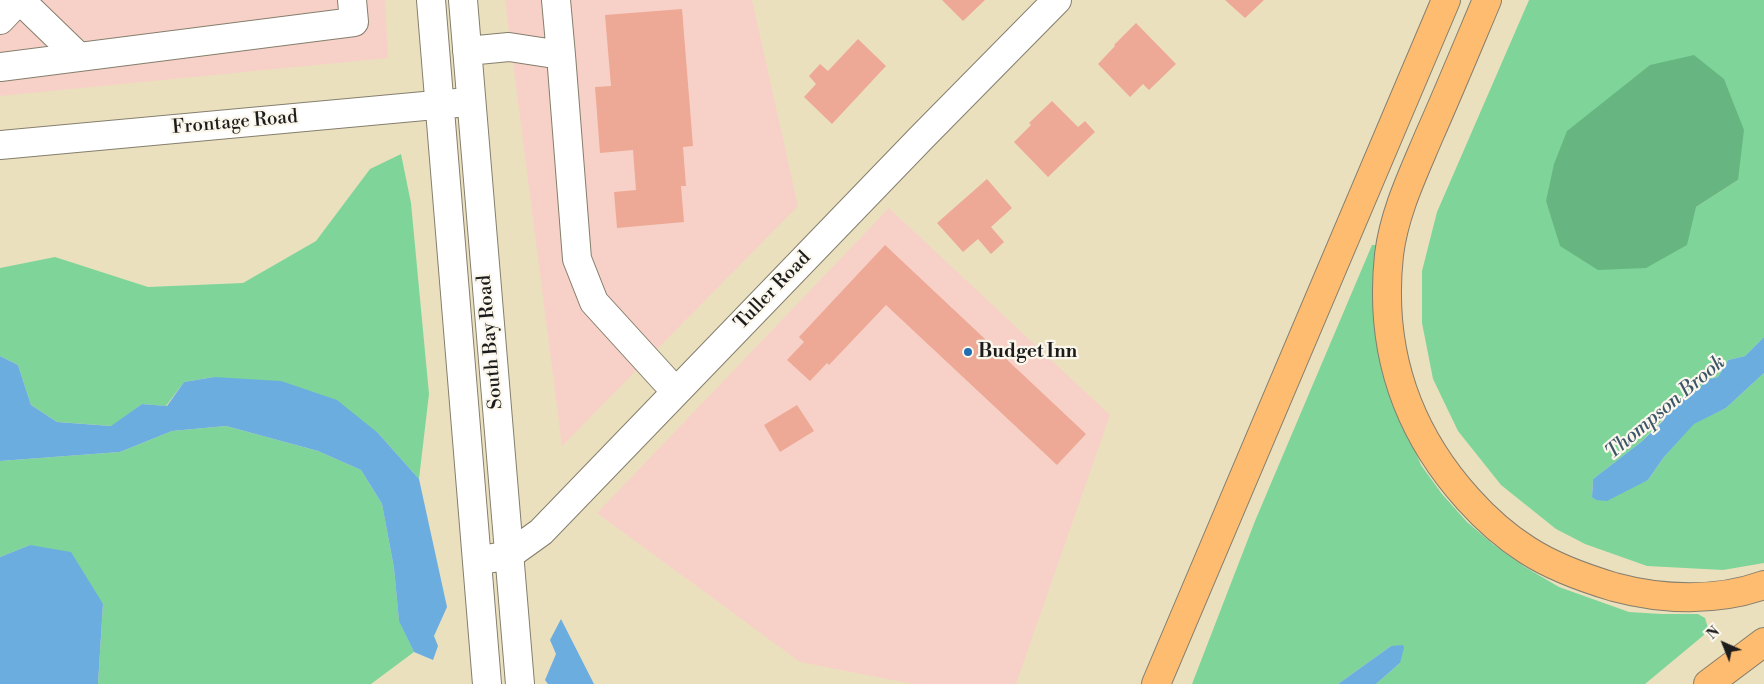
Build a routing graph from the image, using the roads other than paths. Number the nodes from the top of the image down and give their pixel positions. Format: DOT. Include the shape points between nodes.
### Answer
graph roads {
  1 [pos="20,0"];
  2 [pos="352,0"];
  3 [pos="431,0"];
  4 [pos="463,0"];
  5 [pos="556,0"];
  6 [pos="1057,0"];
  7 [pos="1446,0"];
  8 [pos="1487,0"];
  9 [pos="0,20"];
  10 [pos="467,51"];
  11 [pos="561,55"];
  12 [pos="79,57"];
  13 [pos="0,67"];
  14 [pos="470,102"];
  15 [pos="440,104"];
  16 [pos="0,145"];
  17 [pos="676,392"];
  18 [pos="509,555"];
  19 [pos="477,560"];
  20 [pos="1764,585"];
  21 [pos="1764,642"];
  22 [pos="487,684"];
  23 [pos="520,684"];
  24 [pos="1156,684"];
  25 [pos="1708,684"];
  1 -- 9 [label="street"];
  1 -- 12 [label="street"];
  2 -- 12 [label="street" via="354,22"];
  3 -- 15 [label="street, South Bay Road"];
  4 -- 10 [label="street, South Bay Road"];
  5 -- 11 [label="street"];
  6 -- 17 [label="street, Tuller Road"];
  7 -- 24 [label="highway"];
  8 -- 20 [label="highway" via="1409,183 1389,254 1387,302 1392,347 1412,417 1450,479 1475,507 1527,550 1558,566 1630,591 1668,597 1748,591"];
  10 -- 11 [label="street" via="509,47"];
  10 -- 14 [label="street, South Bay Road"];
  11 -- 17 [label="street" via="577,259 594,302"];
  12 -- 13 [label="street"];
  14 -- 15 [label="street, Frontage Road"];
  14 -- 18 [label="street, South Bay Road"];
  15 -- 16 [label="street, Frontage Road"];
  15 -- 19 [label="street, South Bay Road"];
  17 -- 18 [label="street, Tuller Road" via="541,532"];
  18 -- 19 [label="street, Tuller Road"];
  18 -- 23 [label="street, South Bay Road"];
  19 -- 22 [label="street, South Bay Road"];
  21 -- 25 [label="highway"];
}
